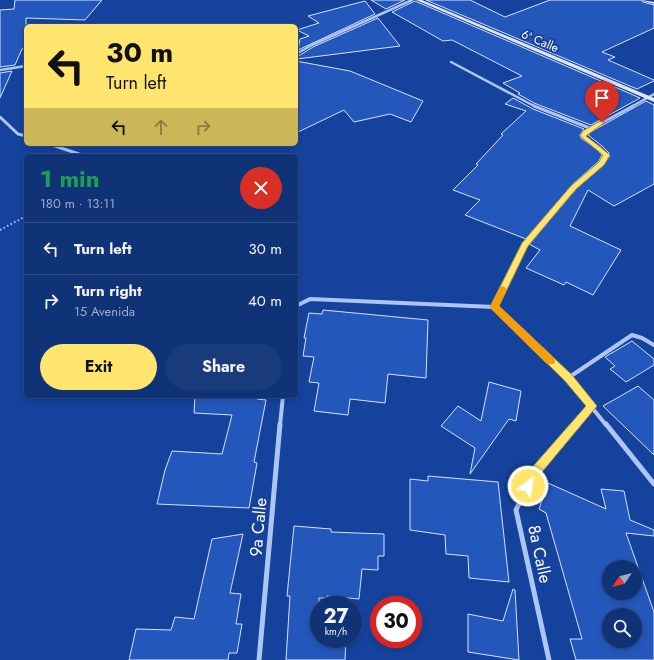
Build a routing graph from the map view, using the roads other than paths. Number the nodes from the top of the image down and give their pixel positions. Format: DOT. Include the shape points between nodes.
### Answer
graph roads {
  1 [pos="412,0"];
  2 [pos="418,0"];
  3 [pos="644,0"];
  4 [pos="654,3"];
  5 [pos="298,53"];
  6 [pos="451,62"];
  7 [pos="24,66"];
  8 [pos="0,70"];
  9 [pos="654,94"];
  10 [pos="649,97"];
  11 [pos="654,100"];
  12 [pos="0,117"];
  13 [pos="592,129"];
  14 [pos="24,136"];
  15 [pos="55,146"];
  16 [pos="79,154"];
  17 [pos="298,305"];
  18 [pos="494,307"];
  19 [pos="654,345"];
  20 [pos="568,378"];
  21 [pos="283,398"];
  22 [pos="592,406"];
  23 [pos="654,484"];
  24 [pos="260,660"];
  25 [pos="549,660"];
  1 -- 5 [label="street"];
  2 -- 10 [label="main road, 6ª Calle"];
  3 -- 4 [label="main road"];
  6 -- 13 [label="street" via="539,108"];
  7 -- 8 [label="street"];
  9 -- 10 [label="street"];
  10 -- 11 [label="main road, 6ª Calle"];
  10 -- 13 [label="street"];
  12 -- 14 [label="street" via="18,134"];
  13 -- 18 [label="street" via="583,136 606,155 601,163 574,187 524,245"];
  15 -- 16 [label="street"];
  17 -- 18 [label="street" via="310,299"];
  18 -- 20 [label="street"];
  19 -- 20 [label="street" via="632,335"];
  20 -- 22 [label="street"];
  21 -- 24 [label="street, 9a Calle"];
  22 -- 23 [label="street"];
  22 -- 25 [label="street, 8a Calle" via="533,474 516,510"];
}
